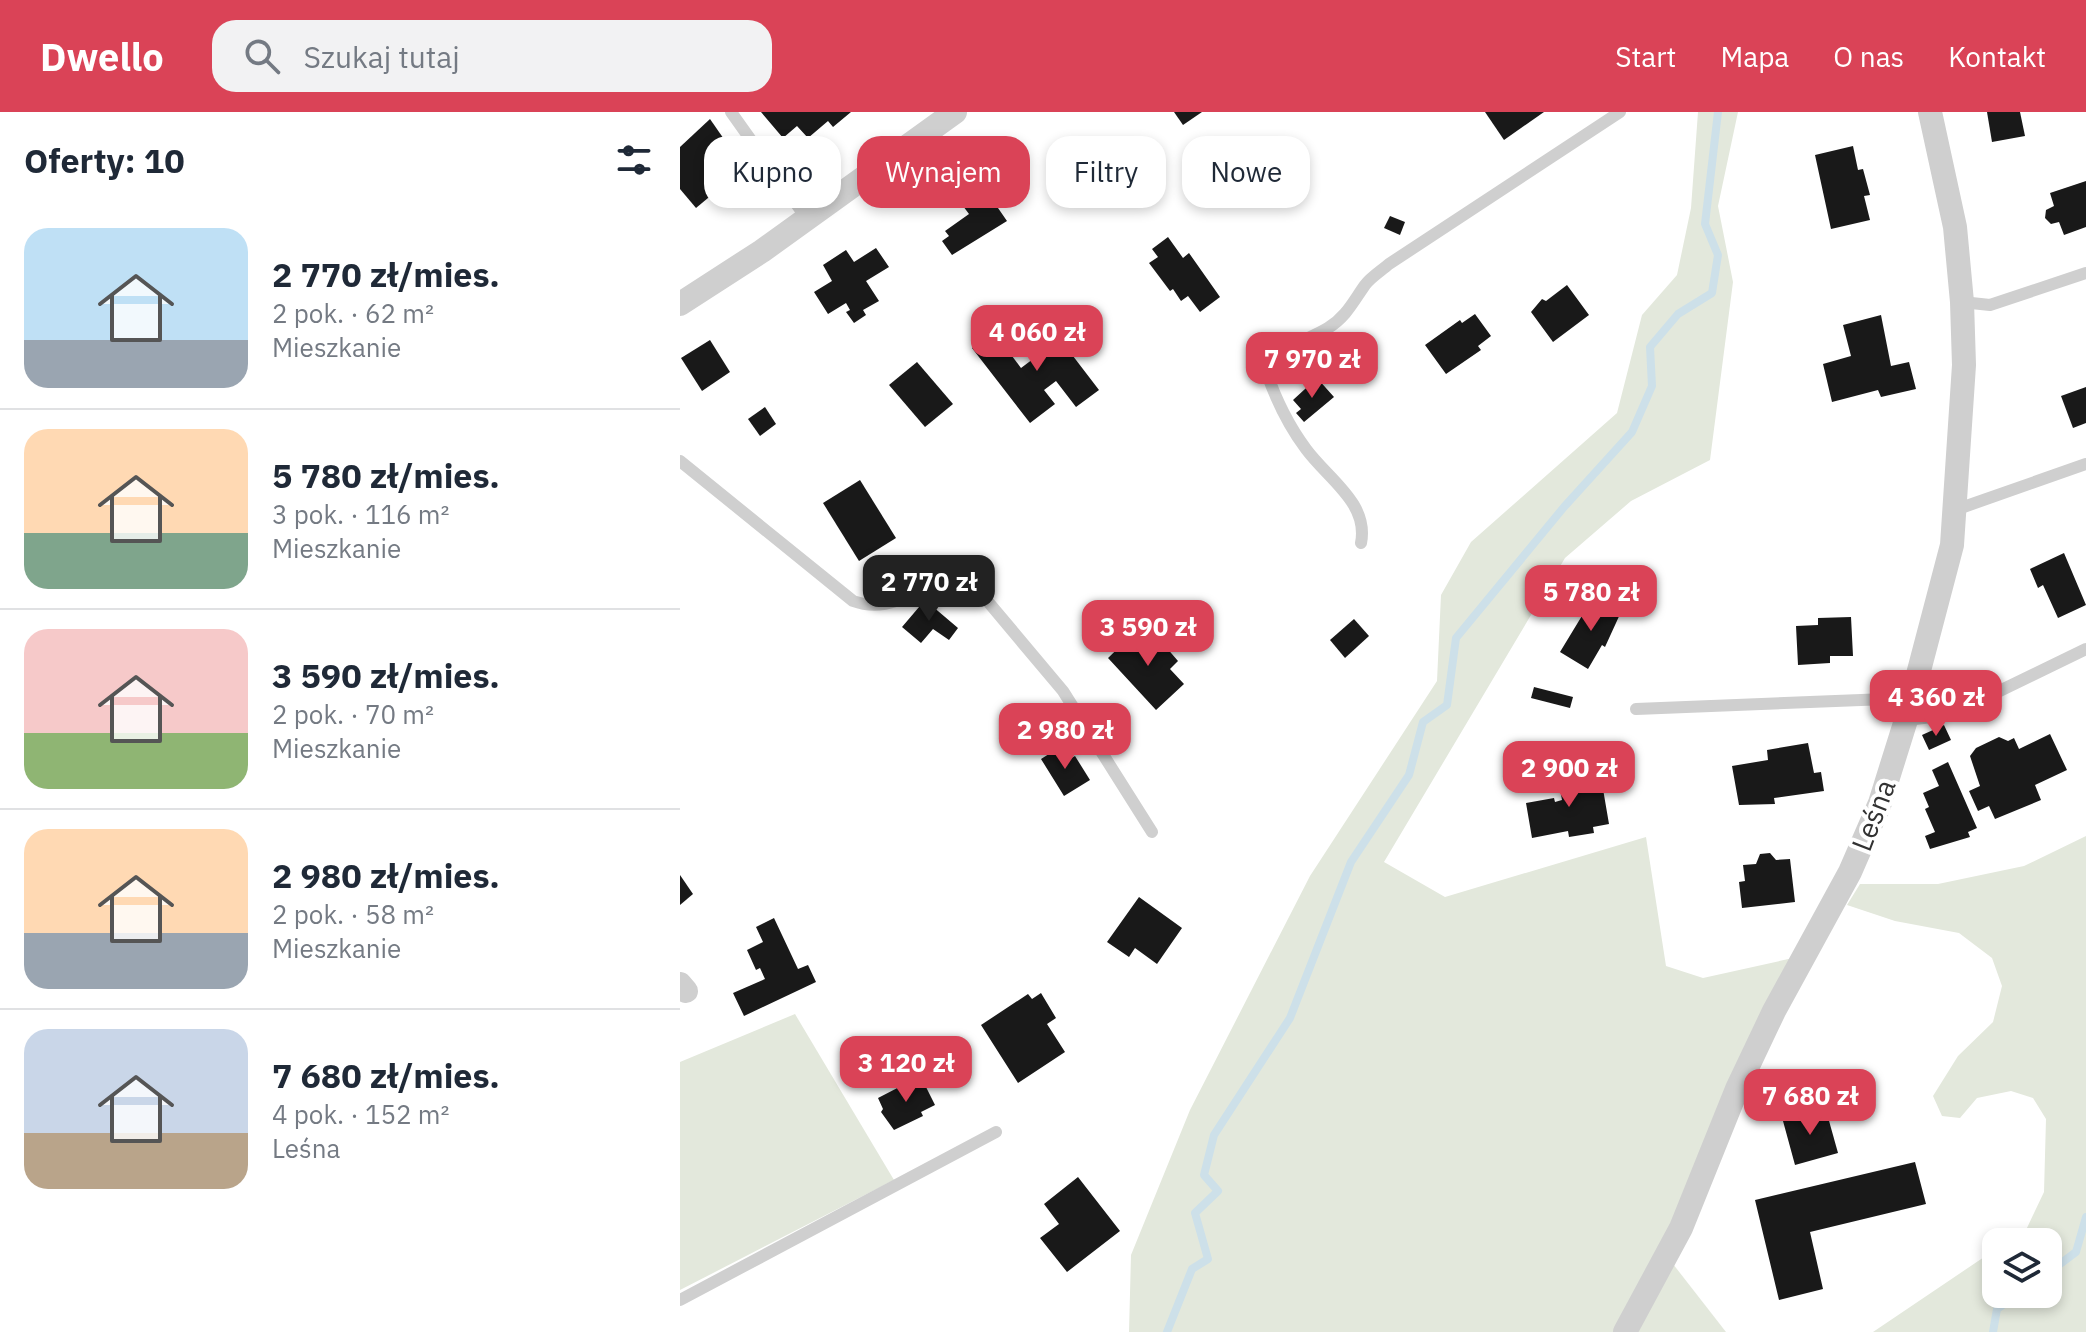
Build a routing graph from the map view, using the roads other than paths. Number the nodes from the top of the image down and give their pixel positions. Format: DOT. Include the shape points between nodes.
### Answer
graph roads {
  1 [pos="731,112"];
  2 [pos="955,112"];
  3 [pos="1620,112"];
  4 [pos="1930,112"];
  5 [pos="807,219"];
  6 [pos="2086,273"];
  7 [pos="1962,302"];
  8 [pos="680,304"];
  9 [pos="680,461"];
  10 [pos="2086,464"];
  11 [pos="1955,510"];
  12 [pos="1361,543"];
  13 [pos="2086,649"];
  14 [pos="1636,709"];
  15 [pos="1909,709"];
  16 [pos="1152,832"];
  17 [pos="996,1132"];
  18 [pos="680,1300"];
  19 [pos="1625,1332"];
  1 -- 5 [label="lane"];
  2 -- 5 [label="street"];
  3 -- 12 [label="lane" via="1389,264 1329,328 1271,361 1266,371 1278,406 1358,512 1364,527"];
  4 -- 7 [label="street, Leśna" via="1955,227"];
  5 -- 8 [label="street"];
  6 -- 7 [label="lane" via="1990,305"];
  7 -- 11 [label="street, Leśna" via="1964,365"];
  9 -- 16 [label="lane" via="853,601 885,606 945,574 963,578 1063,691"];
  10 -- 11 [label="lane"];
  11 -- 15 [label="street, Leśna" via="1952,545"];
  13 -- 15 [label="lane" via="1950,715"];
  14 -- 15 [label="lane"];
  15 -- 19 [label="street, Leśna" via="1880,803 1850,872 1774,1011 1681,1228"];
  17 -- 18 [label="lane"];
}
